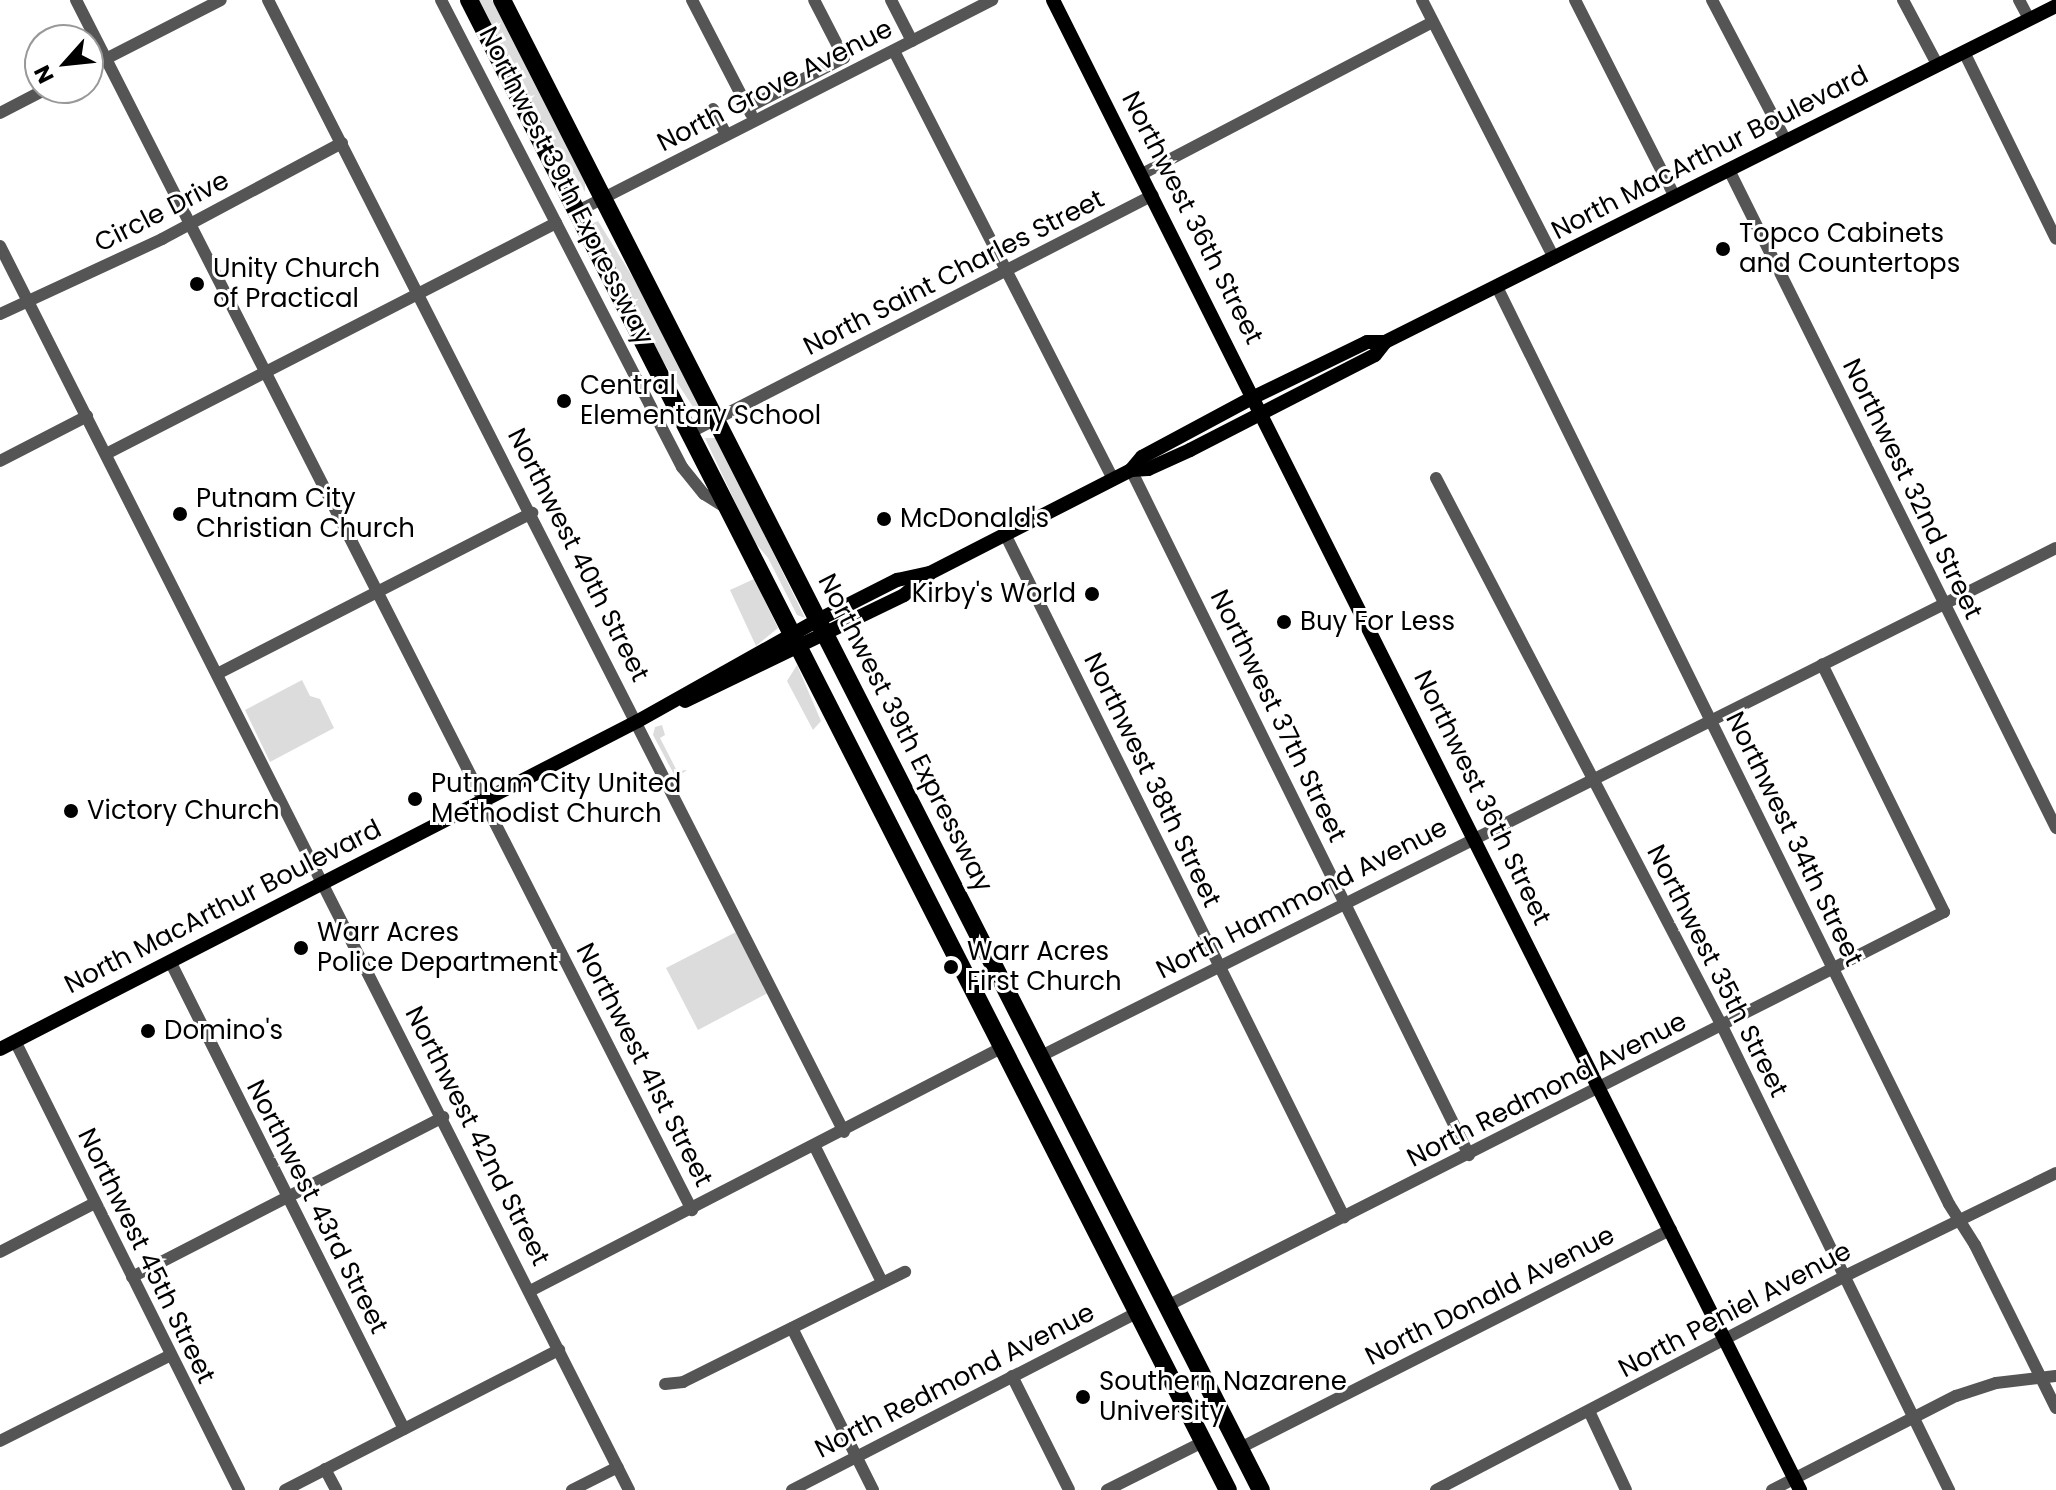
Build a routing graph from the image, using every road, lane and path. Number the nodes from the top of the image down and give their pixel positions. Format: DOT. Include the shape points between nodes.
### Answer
graph roads {
  1 [pos="76,0"];
  2 [pos="221,0"];
  3 [pos="268,0"];
  4 [pos="441,0"];
  5 [pos="469,0"];
  6 [pos="502,0"];
  7 [pos="692,0"];
  8 [pos="814,0"];
  9 [pos="891,0"];
  10 [pos="992,0"];
  11 [pos="1053,0"];
  12 [pos="1422,0"];
  13 [pos="1575,0"];
  14 [pos="1712,0"];
  15 [pos="1903,0"];
  16 [pos="2019,0"];
  17 [pos="2056,6"];
  18 [pos="2029,19"];
  19 [pos="1433,22"];
  20 [pos="912,41"];
  21 [pos="894,51"];
  22 [pos="1964,52"];
  23 [pos="844,58"];
  24 [pos="106,59"];
  25 [pos="1937,64"];
  26 [pos="851,72"];
  27 [pos="24,100"];
  28 [pos="747,108"];
  29 [pos="713,109"];
  30 [pos="0,113"];
  31 [pos="754,121"];
  32 [pos="726,135"];
  33 [pos="1786,141"];
  34 [pos="342,143"];
  35 [pos="1729,170"];
  36 [pos="1142,174"];
  37 [pos="1153,195"];
  38 [pos="1675,197"];
  39 [pos="604,199"];
  40 [pos="578,211"];
  41 [pos="556,223"];
  42 [pos="192,224"];
  43 [pos="2056,239"];
  44 [pos="0,246"];
  45 [pos="1554,258"];
  46 [pos="1008,271"];
  47 [pos="1497,287"];
  48 [pos="419,293"];
  49 [pos="28,301"];
  50 [pos="0,314"];
  51 [pos="1385,342"];
  52 [pos="267,371"];
  53 [pos="1256,396"];
  54 [pos="1264,412"];
  55 [pos="87,416"];
  56 [pos="716,421"];
  57 [pos="689,433"];
  58 [pos="106,454"];
  59 [pos="0,461"];
  60 [pos="1131,470"];
  61 [pos="1436,478"];
  62 [pos="1113,479"];
  63 [pos="728,510"];
  64 [pos="532,513"];
  65 [pos="1005,534"];
  66 [pos="2056,548"];
  67 [pos="380,590"];
  68 [pos="1944,602"];
  69 [pos="822,627"];
  70 [pos="796,641"];
  71 [pos="1822,664"];
  72 [pos="219,673"];
  73 [pos="638,721"];
  74 [pos="1713,724"];
  75 [pos="1596,781"];
  76 [pos="487,800"];
  77 [pos="2056,828"];
  78 [pos="1473,837"];
  79 [pos="325,882"];
  80 [pos="1345,902"];
  81 [pos="170,961"];
  82 [pos="1219,965"];
  83 [pos="1833,967"];
  84 [pos="1722,1026"];
  85 [pos="1030,1034"];
  86 [pos="15,1041"];
  87 [pos="1003,1047"];
  88 [pos="0,1049"];
  89 [pos="1041,1056"];
  90 [pos="1014,1069"];
  91 [pos="1601,1088"];
  92 [pos="443,1117"];
  93 [pos="844,1132"];
  94 [pos="815,1147"];
  95 [pos="1469,1155"];
  96 [pos="1100,1172"];
  97 [pos="2056,1173"];
  98 [pos="1074,1185"];
  99 [pos="287,1197"];
  100 [pos="95,1203"];
  101 [pos="692,1210"];
  102 [pos="1344,1217"];
  103 [pos="1961,1220"];
  104 [pos="1671,1229"];
  105 [pos="0,1252"];
  106 [pos="905,1272"];
  107 [pos="1845,1276"];
  108 [pos="132,1277"];
  109 [pos="882,1282"];
  110 [pos="530,1291"];
  111 [pos="1169,1305"];
  112 [pos="1138,1312"];
  113 [pos="792,1328"];
  114 [pos="1726,1341"];
  115 [pos="559,1350"];
  116 [pos="171,1355"];
  117 [pos="1012,1376"];
  118 [pos="2056,1376"];
  119 [pos="2039,1377"];
  120 [pos="665,1384"];
  121 [pos="2056,1408"];
  122 [pos="1589,1411"];
  123 [pos="1913,1418"];
  124 [pos="404,1429"];
  125 [pos="0,1441"];
  126 [pos="1205,1441"];
  127 [pos="1242,1447"];
  128 [pos="857,1457"];
  129 [pos="618,1467"];
  130 [pos="325,1469"];
  131 [pos="1797,1484"];
  132 [pos="1444,1488"];
  133 [pos="239,1490"];
  134 [pos="285,1490"];
  135 [pos="336,1490"];
  136 [pos="572,1490"];
  137 [pos="629,1490"];
  138 [pos="792,1490"];
  139 [pos="873,1490"];
  140 [pos="1069,1490"];
  141 [pos="1107,1490"];
  142 [pos="1228,1490"];
  143 [pos="1261,1490"];
  144 [pos="1626,1490"];
  145 [pos="1772,1490"];
  146 [pos="1949,1490"];
  1 -- 24 [label="street, Northwest 41st Street"];
  2 -- 24 [label="street"];
  3 -- 34 [label="street, Northwest 40th Street"];
  4 -- 41 [label="street, Northwest 39th Expressway"];
  5 -- 40 [label="highway, Northwest 39th Expressway"];
  6 -- 39 [label="highway, Northwest 39th Expressway"];
  7 -- 28 [label="street"];
  8 -- 23 [label="street"];
  9 -- 20 [label="street"];
  10 -- 20 [label="street, North Grove Avenue"];
  11 -- 36 [label="main road, Northwest 36th Street"];
  12 -- 19 [label="street"];
  13 -- 38 [label="street"];
  14 -- 33 [label="street"];
  15 -- 25 [label="street"];
  16 -- 18 [label="street"];
  17 -- 18 [label="main road, North MacArthur Boulevard"];
  18 -- 22 [label="main road, North MacArthur Boulevard"];
  19 -- 36 [label="street"];
  19 -- 45 [label="street"];
  20 -- 21 [label="street, North Grove Avenue"];
  21 -- 26 [label="street, North Grove Avenue"];
  21 -- 46 [label="street"];
  22 -- 25 [label="main road, North MacArthur Boulevard"];
  22 -- 43 [label="street"];
  23 -- 26 [label="street"];
  23 -- 28 [label="street"];
  24 -- 42 [label="street, Northwest 41st Street"];
  25 -- 33 [label="main road, North MacArthur Boulevard"];
  26 -- 31 [label="street, North Grove Avenue"];
  27 -- 30 [label="street"];
  28 -- 31 [label="street"];
  29 -- 32 [label="street"];
  31 -- 32 [label="street, North Grove Avenue"];
  32 -- 39 [label="street, North Grove Avenue"];
  33 -- 35 [label="main road, North MacArthur Boulevard"];
  34 -- 42 [label="street, Circle Drive"];
  34 -- 48 [label="street, Northwest 40th Street"];
  35 -- 38 [label="main road, North MacArthur Boulevard"];
  35 -- 68 [label="street, Northwest 32nd Street"];
  36 -- 37 [label="main road, Northwest 36th Street"];
  37 -- 46 [label="street, North Saint Charles Street"];
  37 -- 53 [label="main road, Northwest 36th Street"];
  38 -- 45 [label="main road, North MacArthur Boulevard"];
  39 -- 40 [label="street, North Grove Avenue"];
  39 -- 56 [label="highway, Northwest 39th Expressway"];
  40 -- 57 [label="highway, Northwest 39th Expressway"];
  41 -- 48 [label="street"];
  41 -- 63 [label="street, Northwest 39th Expressway" via="682,467 704,494"];
  42 -- 49 [label="street, Circle Drive"];
  42 -- 52 [label="street, Northwest 41st Street"];
  44 -- 49 [label="street, Northwest 42nd Street"];
  45 -- 47 [label="main road, North MacArthur Boulevard"];
  46 -- 56 [label="street, North Saint Charles Street"];
  46 -- 62 [label="street"];
  47 -- 51 [label="main road, North MacArthur Boulevard"];
  47 -- 74 [label="street, Northwest 34th Street"];
  48 -- 52 [label="street"];
  48 -- 64 [label="street, Northwest 40th Street"];
  49 -- 50 [label="street, Circle Drive"];
  49 -- 55 [label="street, Northwest 42nd Street"];
  51 -- 53 [label="main road, North MacArthur Boulevard" via="1367,342"];
  51 -- 54 [label="main road, North MacArthur Boulevard" via="1375,355"];
  52 -- 58 [label="street"];
  52 -- 67 [label="street, Northwest 41st Street"];
  53 -- 54 [label="main road, Northwest 36th Street"];
  53 -- 60 [label="main road, North MacArthur Boulevard" via="1142,457"];
  54 -- 60 [label="main road, North MacArthur Boulevard" via="1148,469"];
  54 -- 78 [label="main road, Northwest 36th Street"];
  55 -- 58 [label="street, Northwest 42nd Street"];
  55 -- 59 [label="street"];
  56 -- 57 [label="street, North Saint Charles Street"];
  56 -- 69 [label="highway, Northwest 39th Expressway"];
  57 -- 63 [label="highway, Northwest 39th Expressway"];
  58 -- 72 [label="street, Northwest 42nd Street"];
  60 -- 62 [label="main road, North MacArthur Boulevard"];
  60 -- 80 [label="street, Northwest 37th Street"];
  61 -- 75 [label="street, Northwest 35th Street"];
  62 -- 65 [label="main road, North MacArthur Boulevard"];
  63 -- 70 [label="highway, Northwest 39th Expressway"];
  64 -- 67 [label="street"];
  64 -- 73 [label="street, Northwest 40th Street"];
  65 -- 69 [label="main road, North MacArthur Boulevard" via="930,573 904,595"];
  65 -- 82 [label="street, Northwest 38th Street"];
  66 -- 68 [label="street, North Hammond Avenue"];
  67 -- 72 [label="street"];
  67 -- 76 [label="street, Northwest 41st Street"];
  68 -- 71 [label="street, North Hammond Avenue"];
  68 -- 77 [label="street, Northwest 32nd Street"];
  69 -- 70 [label="main road, North MacArthur Boulevard"];
  69 -- 85 [label="highway, Northwest 39th Expressway"];
  70 -- 73 [label="main road, North MacArthur Boulevard"];
  70 -- 87 [label="highway, Northwest 39th Expressway"];
  71 -- 74 [label="street, North Hammond Avenue"];
  71 -- 83 [label="street, North Redmond Avenue" via="1944,912"];
  72 -- 79 [label="street, Northwest 42nd Street"];
  73 -- 76 [label="main road, North MacArthur Boulevard"];
  73 -- 93 [label="street, Northwest 40th Street"];
  74 -- 75 [label="street, North Hammond Avenue"];
  74 -- 83 [label="street, Northwest 34th Street"];
  75 -- 78 [label="street, North Hammond Avenue" via="1489,835"];
  75 -- 84 [label="street, Northwest 35th Street"];
  76 -- 79 [label="main road, North MacArthur Boulevard"];
  76 -- 101 [label="street, Northwest 41st Street"];
  78 -- 80 [label="street, North Hammond Avenue"];
  78 -- 91 [label="main road, Northwest 36th Street"];
  79 -- 81 [label="main road, North MacArthur Boulevard"];
  79 -- 92 [label="street, Northwest 42nd Street"];
  80 -- 82 [label="street, North Hammond Avenue"];
  80 -- 95 [label="street, Northwest 37th Street"];
  81 -- 86 [label="main road, North MacArthur Boulevard"];
  81 -- 99 [label="street, Northwest 43rd Street"];
  82 -- 89 [label="street, North Hammond Avenue"];
  82 -- 102 [label="street, Northwest 38th Street"];
  83 -- 84 [label="street, North Redmond Avenue"];
  83 -- 103 [label="street, Northwest 34th Street"];
  84 -- 91 [label="street, North Redmond Avenue"];
  84 -- 107 [label="street, Northwest 35th Street"];
  85 -- 87 [label="highway"];
  85 -- 89 [label="highway, Northwest 39th Expressway"];
  86 -- 88 [label="main road, North MacArthur Boulevard"];
  86 -- 100 [label="street, Northwest 45th Street"];
  87 -- 90 [label="highway, Northwest 39th Expressway"];
  87 -- 93 [label="street"];
  89 -- 90 [label="highway"];
  89 -- 96 [label="highway, Northwest 39th Expressway"];
  90 -- 98 [label="highway, Northwest 39th Expressway"];
  91 -- 95 [label="street, North Redmond Avenue"];
  91 -- 104 [label="main road, Northwest 36th Street"];
  92 -- 99 [label="street"];
  92 -- 110 [label="street, Northwest 42nd Street"];
  93 -- 94 [label="street"];
  94 -- 101 [label="street"];
  94 -- 109 [label="street"];
  95 -- 102 [label="street, North Redmond Avenue"];
  96 -- 98 [label="highway"];
  96 -- 111 [label="highway, Northwest 39th Expressway"];
  97 -- 103 [label="street, North Peniel Avenue"];
  98 -- 112 [label="highway, Northwest 39th Expressway"];
  99 -- 108 [label="street"];
  99 -- 124 [label="street, Northwest 43rd Street"];
  100 -- 105 [label="street"];
  100 -- 108 [label="street, Northwest 45th Street"];
  101 -- 110 [label="street"];
  102 -- 111 [label="street, North Redmond Avenue"];
  103 -- 107 [label="street, North Peniel Avenue"];
  103 -- 119 [label="street, Northwest 34th Street"];
  104 -- 114 [label="main road, Northwest 36th Street"];
  104 -- 127 [label="street, North Donald Avenue"];
  106 -- 109 [label="street"];
  107 -- 114 [label="street, North Peniel Avenue"];
  107 -- 123 [label="street, Northwest 35th Street"];
  108 -- 116 [label="street, Northwest 45th Street"];
  109 -- 113 [label="street"];
  110 -- 115 [label="street, Northwest 42nd Street"];
  111 -- 112 [label="highway"];
  111 -- 127 [label="highway, Northwest 39th Expressway"];
  112 -- 117 [label="street, North Redmond Avenue"];
  112 -- 126 [label="highway, Northwest 39th Expressway"];
  113 -- 120 [label="street" via="683,1382"];
  113 -- 128 [label="street"];
  114 -- 122 [label="street, North Peniel Avenue"];
  114 -- 131 [label="main road, Northwest 36th Street"];
  115 -- 124 [label="street"];
  115 -- 129 [label="street, Northwest 42nd Street"];
  116 -- 125 [label="street"];
  116 -- 133 [label="street, Northwest 45th Street"];
  117 -- 128 [label="street, North Redmond Avenue"];
  117 -- 140 [label="street"];
  118 -- 119 [label="street"];
  119 -- 121 [label="street, Northwest 34th Street"];
  119 -- 123 [label="street" via="1956,1396"];
  122 -- 132 [label="street, North Peniel Avenue"];
  122 -- 144 [label="street"];
  123 -- 131 [label="street"];
  123 -- 146 [label="street, Northwest 35th Street"];
  124 -- 130 [label="street"];
  126 -- 141 [label="street"];
  126 -- 142 [label="highway, Northwest 39th Expressway"];
  127 -- 143 [label="highway, Northwest 39th Expressway"];
  128 -- 138 [label="street, North Redmond Avenue"];
  128 -- 139 [label="street"];
  129 -- 136 [label="street"];
  129 -- 137 [label="street, Northwest 42nd Street"];
  130 -- 134 [label="street"];
  130 -- 135 [label="street"];
  131 -- 145 [label="street"];
}
